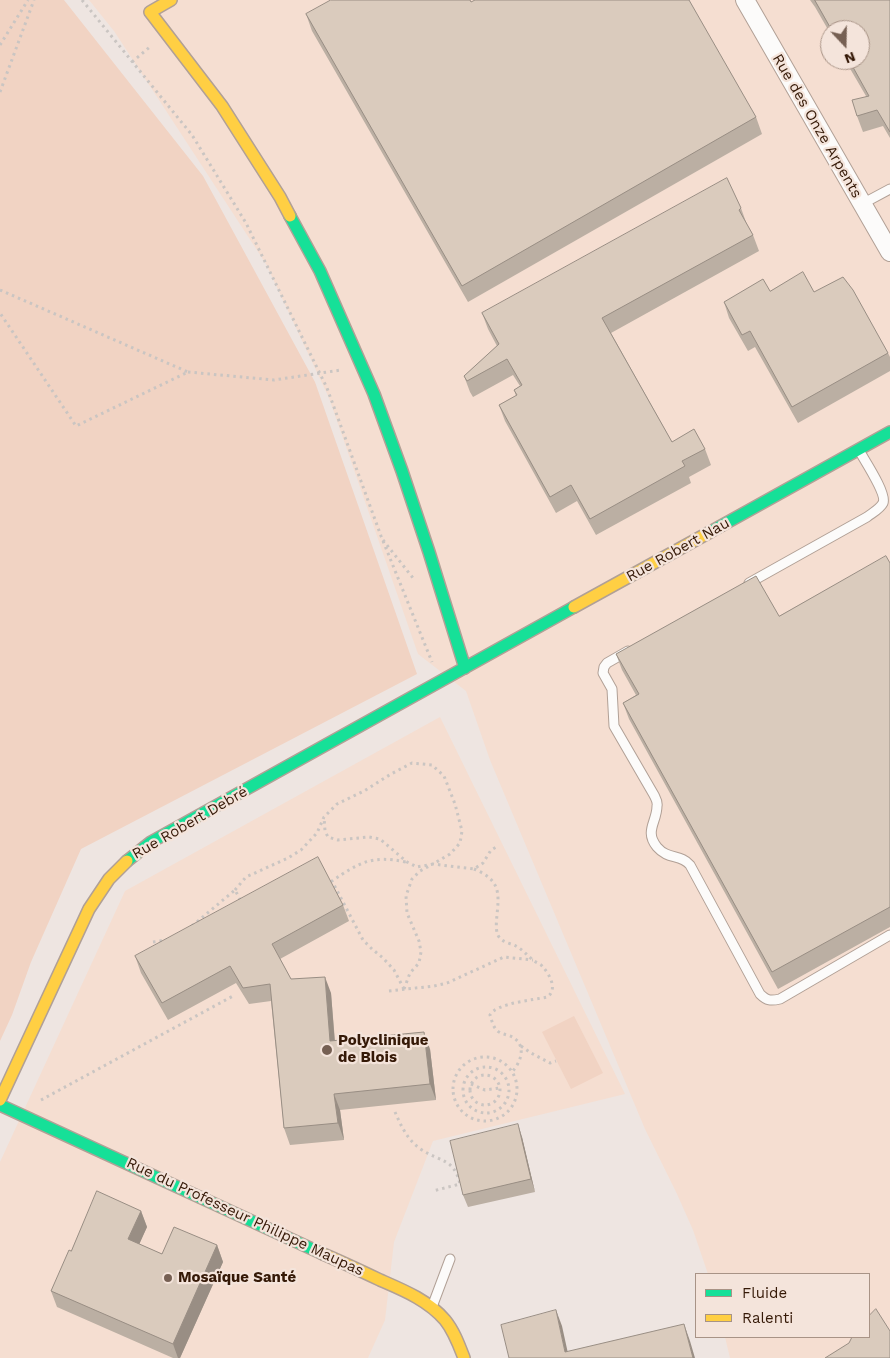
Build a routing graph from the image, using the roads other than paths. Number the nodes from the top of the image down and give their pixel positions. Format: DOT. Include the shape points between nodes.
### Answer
graph roads {
  1 [pos="171,0"];
  2 [pos="745,0"];
  3 [pos="890,189"];
  4 [pos="862,204"];
  5 [pos="890,252"];
  6 [pos="890,432"];
  7 [pos="859,449"];
  8 [pos="737,590"];
  9 [pos="633,649"];
  10 [pos="465,668"];
  11 [pos="890,935"];
  12 [pos="0,1100"];
  13 [pos="0,1105"];
  14 [pos="450,1259"];
  15 [pos="432,1307"];
  16 [pos="464,1358"];
  1 -- 10 [label="street" via="150,12 222,106 280,197 320,271 374,394"];
  2 -- 4 [label="street, Rue des Onze Arpents"];
  3 -- 4 [label="lane"];
  4 -- 5 [label="street, Rue des Onze Arpents"];
  6 -- 7 [label="street, Rue Robert Nau"];
  7 -- 8 [label="lane" via="884,497 878,509"];
  7 -- 10 [label="street, Rue Robert Nau"];
  9 -- 11 [label="lane" via="607,663 603,673 612,689 614,726 658,804 652,839 664,854 690,865 760,994 772,1001 780,998"];
  10 -- 12 [label="street, Rue Robert Debré" via="132,855 101,889 89,909"];
  13 -- 15 [label="street, Rue du Professeur Philippe Maupas" via="411,1294"];
  14 -- 15 [label="lane"];
  15 -- 16 [label="street, Rue du Professeur Philippe Maupas" via="449,1324"];
}
